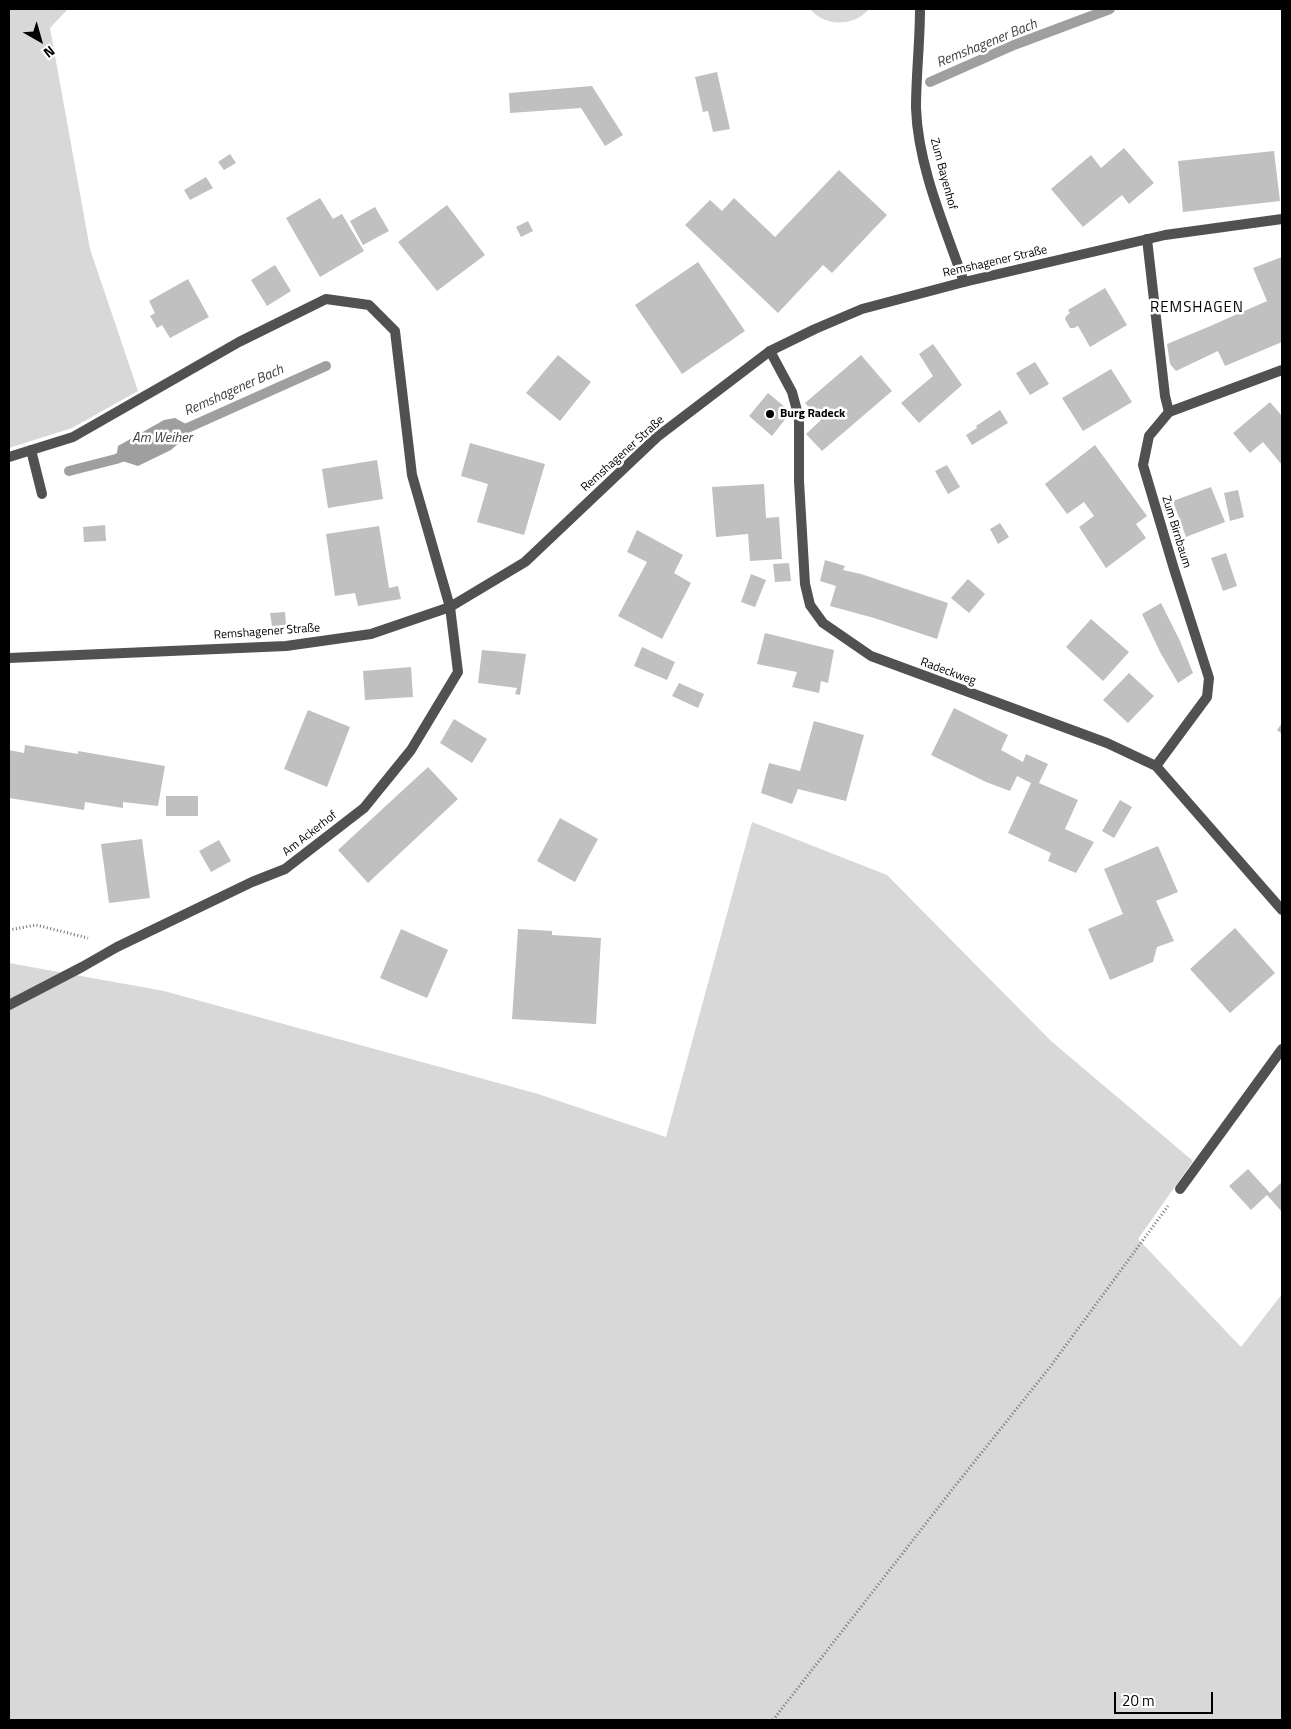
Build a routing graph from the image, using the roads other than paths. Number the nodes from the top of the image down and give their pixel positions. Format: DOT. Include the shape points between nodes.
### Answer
graph roads {
  1 [pos="920,9"];
  2 [pos="1282,219"];
  3 [pos="1147,239"];
  4 [pos="964,282"];
  5 [pos="770,351"];
  6 [pos="1282,370"];
  7 [pos="1169,412"];
  8 [pos="31,450"];
  9 [pos="9,457"];
  10 [pos="42,494"];
  11 [pos="450,607"];
  12 [pos="9,658"];
  13 [pos="1156,766"];
  14 [pos="1282,910"];
  15 [pos="9,1005"];
  16 [pos="1282,1049"];
  17 [pos="1180,1189"];
  1 -- 4 [label="street, Zum Bayenhof" via="916,110 922,153"];
  2 -- 3 [label="street, Remshagener Straße"];
  3 -- 4 [label="street, Remshagener Straße"];
  3 -- 7 [label="street"];
  4 -- 5 [label="street, Remshagener Straße" via="862,309"];
  5 -- 11 [label="street, Remshagener Straße" via="657,437 525,562"];
  5 -- 13 [label="street, Radeckweg" via="792,392 799,418 805,584 810,605 823,624 872,656 1107,743"];
  6 -- 7 [label="street, Zum Birnbaum"];
  7 -- 13 [label="street, Zum Birnbaum" via="1149,436 1143,465 1209,678 1207,697"];
  8 -- 9 [label="street"];
  8 -- 10 [label="street"];
  8 -- 11 [label="street" via="73,437 239,342 326,299 369,305 395,331 412,475"];
  11 -- 12 [label="street, Remshagener Straße" via="371,634 286,646"];
  11 -- 15 [label="street, Am Ackerhof" via="458,672 412,750 364,808 285,869 117,946"];
  13 -- 14 [label="street, Radeckweg"];
  16 -- 17 [label="street"];
}
